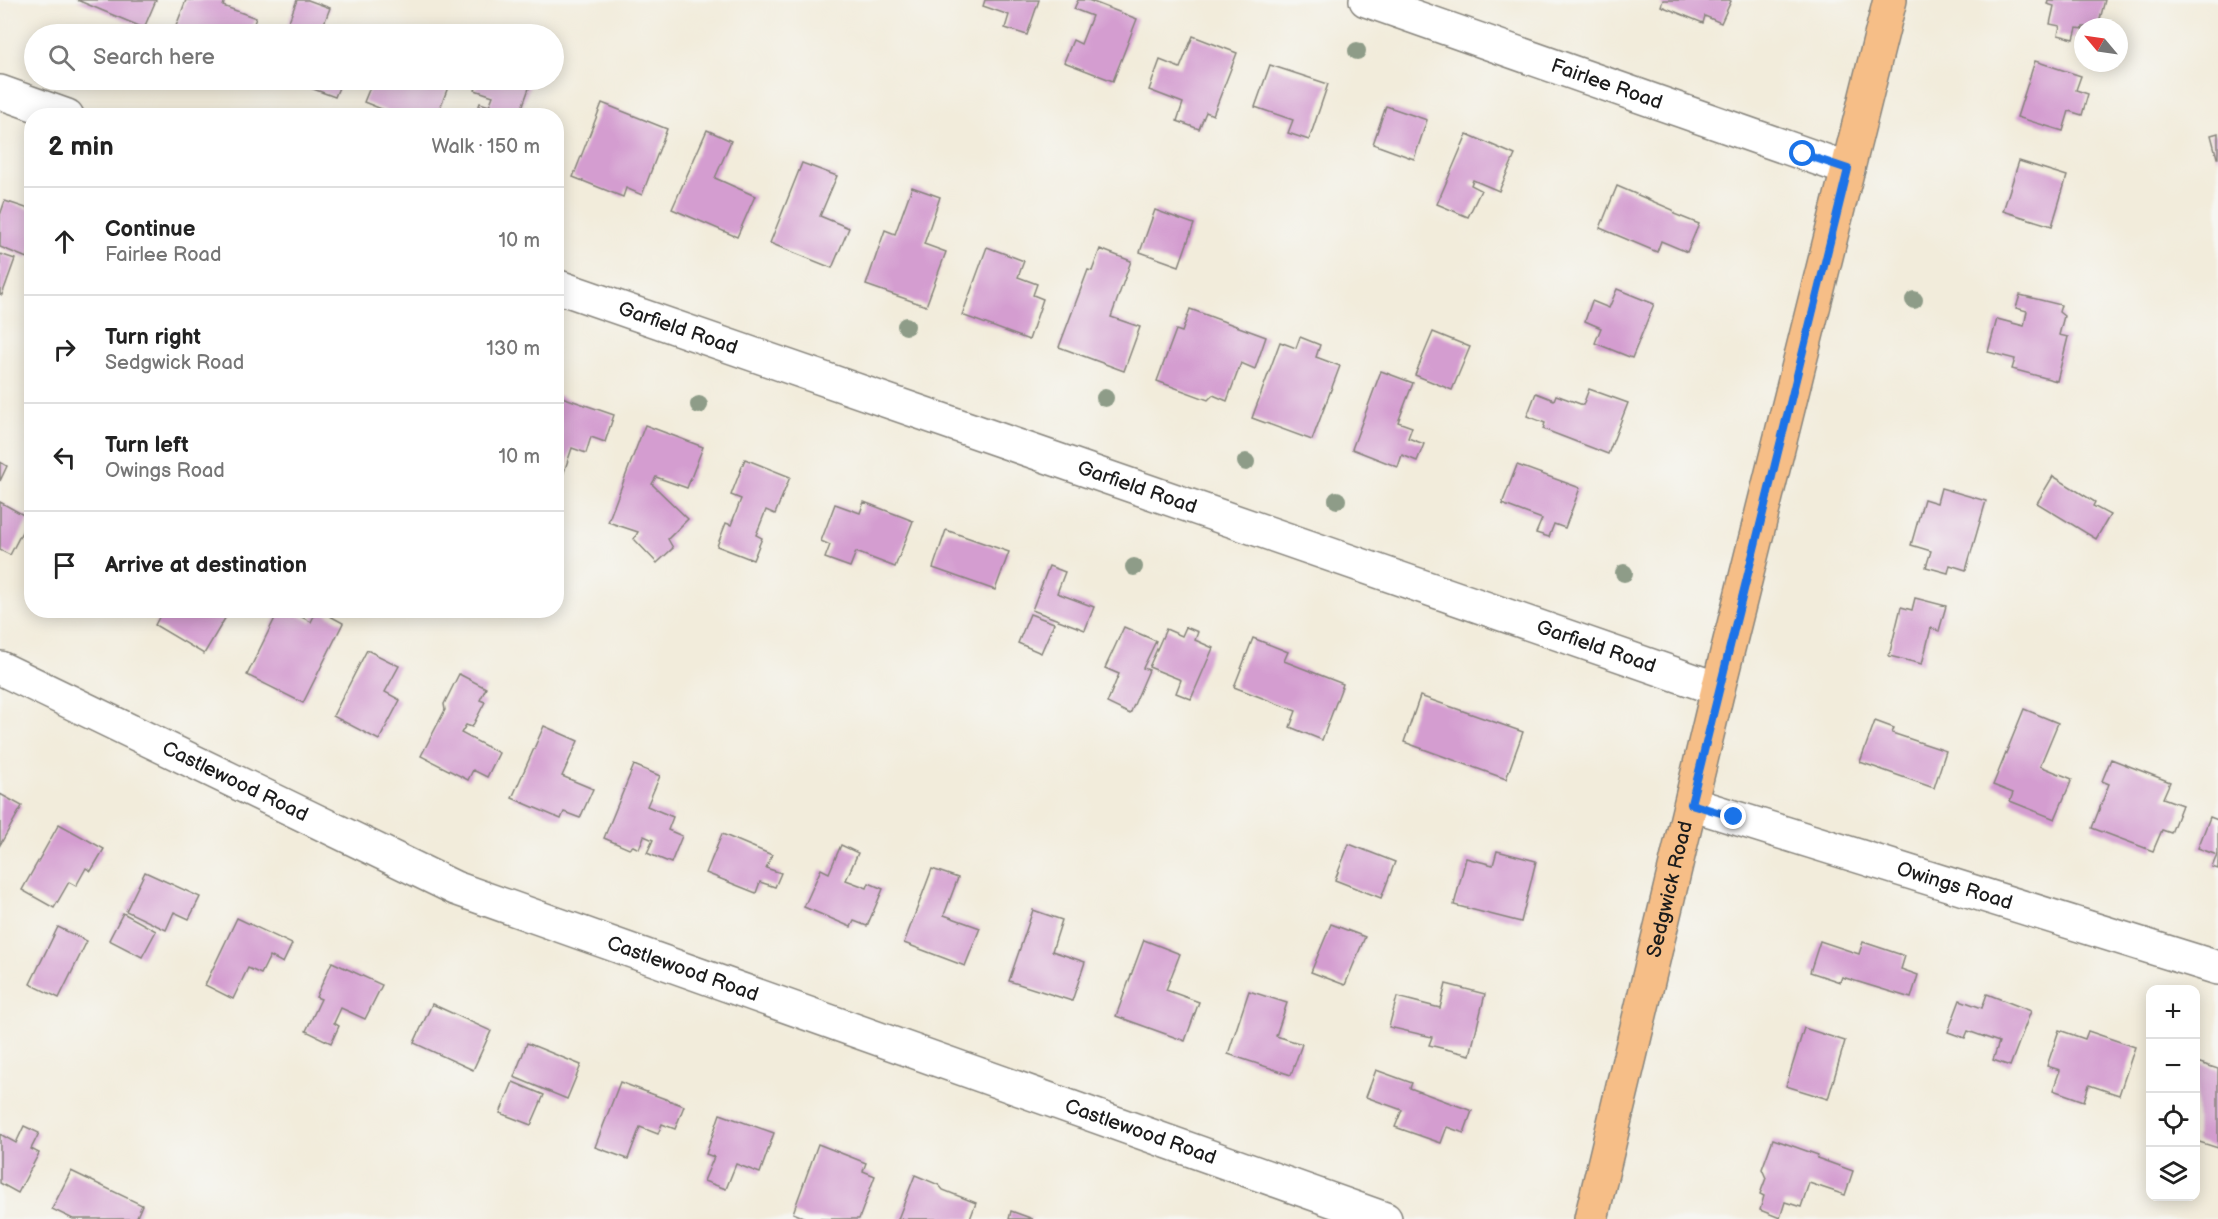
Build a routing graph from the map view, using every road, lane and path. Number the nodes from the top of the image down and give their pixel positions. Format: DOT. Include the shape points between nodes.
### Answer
graph roads {
  1 [pos="1366,0"];
  2 [pos="1890,0"];
  3 [pos="0,92"];
  4 [pos="45,108"];
  5 [pos="1848,169"];
  6 [pos="564,289"];
  7 [pos="0,668"];
  8 [pos="1718,689"];
  9 [pos="1691,804"];
  10 [pos="2218,968"];
  11 [pos="1385,1219"];
  12 [pos="1591,1219"];
  1 -- 5 [label="street, Fairlee Road"];
  2 -- 5 [label="main road, Sedgwick Road"];
  3 -- 4 [label="street"];
  5 -- 8 [label="main road, Sedgwick Road"];
  6 -- 8 [label="street, Garfield Road"];
  7 -- 11 [label="street, Castlewood Road" via="455,888"];
  8 -- 9 [label="main road, Sedgwick Road"];
  9 -- 10 [label="street, Owings Road"];
  9 -- 12 [label="main road, Sedgwick Road"];
}
